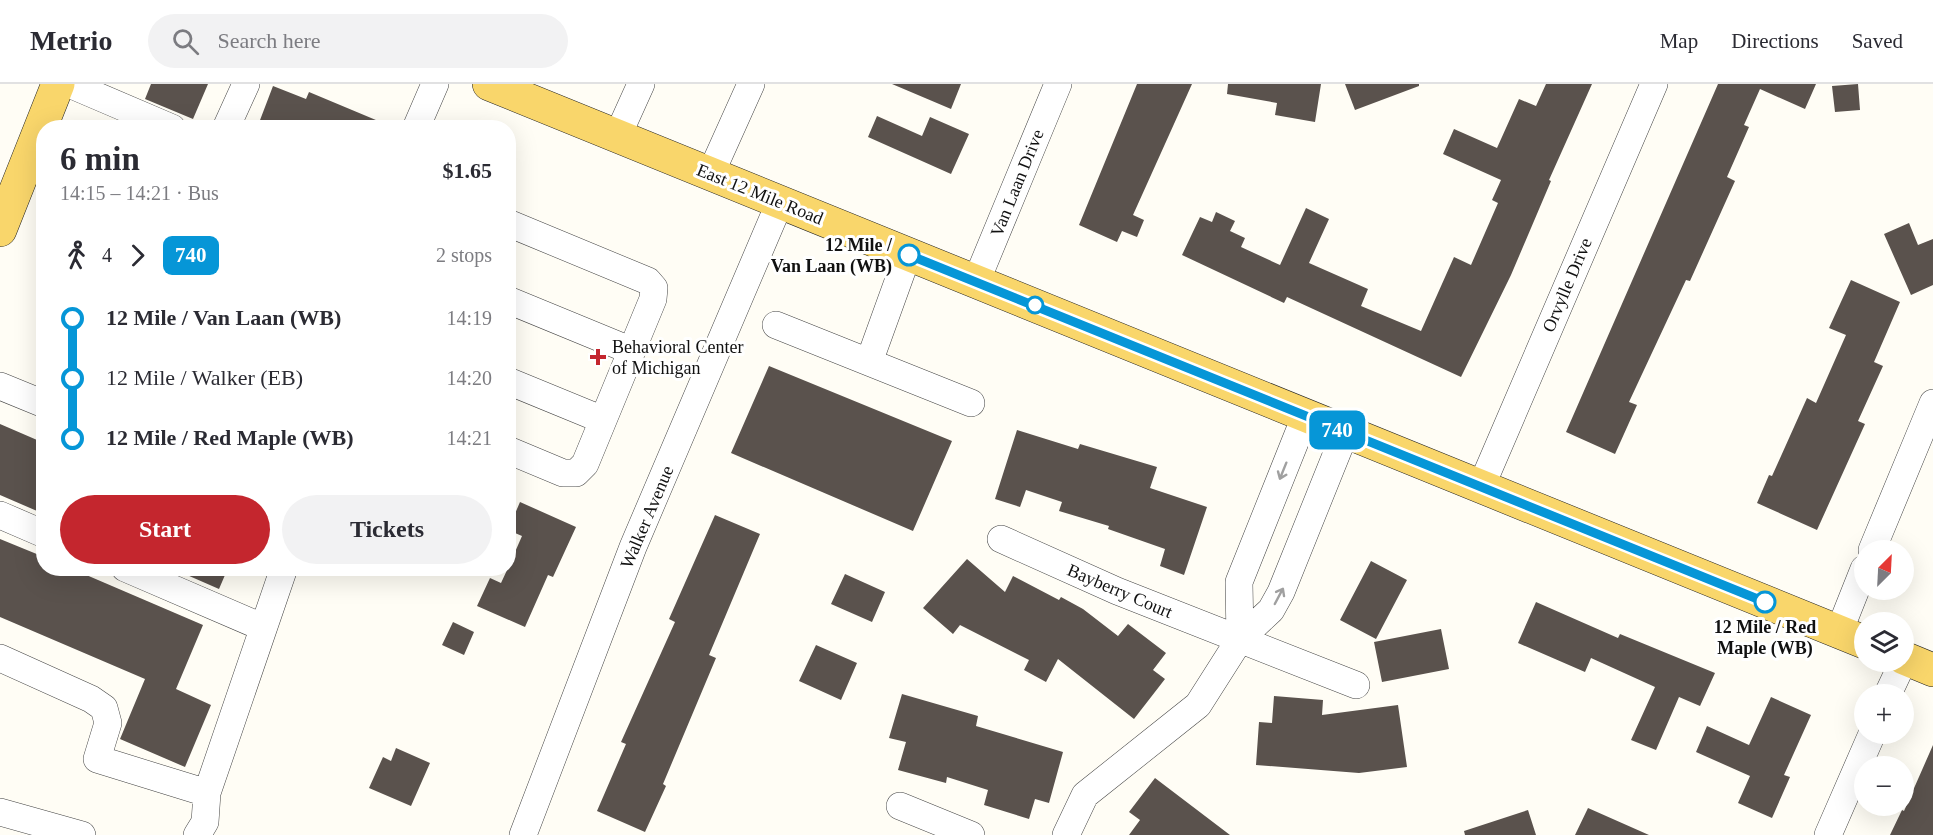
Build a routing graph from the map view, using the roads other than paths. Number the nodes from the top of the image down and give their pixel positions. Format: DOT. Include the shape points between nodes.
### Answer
graph roads {
  1 [pos="58,84"];
  2 [pos="69,84"];
  3 [pos="246,84"];
  4 [pos="435,84"];
  5 [pos="489,84"];
  6 [pos="641,84"];
  7 [pos="751,84"];
  8 [pos="1058,84"];
  9 [pos="1654,84"];
  10 [pos="48,120"];
  11 [pos="153,120"];
  12 [pos="230,120"];
  13 [pos="419,120"];
  14 [pos="618,135"];
  15 [pos="36,158"];
  16 [pos="711,173"];
  17 [pos="780,202"];
  18 [pos="516,226"];
  19 [pos="0,230"];
  20 [pos="908,254"];
  21 [pos="976,282"];
  22 [pos="516,303"];
  23 [pos="776,325"];
  24 [pos="632,351"];
  25 [pos="870,362"];
  26 [pos="516,384"];
  27 [pos="0,386"];
  28 [pos="36,401"];
  29 [pos="1933,403"];
  30 [pos="971,404"];
  31 [pos="1305,417"];
  32 [pos="603,420"];
  33 [pos="1345,433"];
  34 [pos="516,453"];
  35 [pos="1481,487"];
  36 [pos="0,515"];
  37 [pos="36,531"];
  38 [pos="1001,539"];
  39 [pos="1876,540"];
  40 [pos="144,576"];
  41 [pos="281,576"];
  42 [pos="1859,600"];
  43 [pos="262,627"];
  44 [pos="1852,637"];
  45 [pos="1240,639"];
  46 [pos="0,658"];
  47 [pos="1914,663"];
  48 [pos="1933,670"];
  49 [pos="1356,685"];
  50 [pos="1868,744"];
  51 [pos="207,793"];
  52 [pos="900,806"];
  53 [pos="0,812"];
  54 [pos="82,835"];
  55 [pos="197,835"];
  56 [pos="522,835"];
  57 [pos="971,835"];
  58 [pos="1066,835"];
  59 [pos="1828,835"];
  1 -- 10 [label="main road"];
  2 -- 11 [label="street"];
  3 -- 12 [label="street"];
  4 -- 13 [label="street"];
  5 -- 14 [label="main road, East 12 Mile Road"];
  6 -- 14 [label="street"];
  7 -- 16 [label="street"];
  8 -- 21 [label="street, Van Laan Drive"];
  9 -- 35 [label="street, Orvylle Drive"];
  14 -- 16 [label="main road, East 12 Mile Road"];
  15 -- 19 [label="main road"];
  16 -- 17 [label="main road, East 12 Mile Road"];
  17 -- 20 [label="main road, East 12 Mile Road"];
  17 -- 56 [label="street, Walker Avenue" via="633,547"];
  18 -- 24 [label="street" via="648,280 654,288 653,299"];
  20 -- 21 [label="main road, East 12 Mile Road"];
  20 -- 25 [label="street"];
  21 -- 31 [label="main road, East 12 Mile Road"];
  22 -- 24 [label="street"];
  23 -- 25 [label="street"];
  24 -- 32 [label="street"];
  25 -- 30 [label="street"];
  26 -- 32 [label="street"];
  27 -- 28 [label="street"];
  29 -- 39 [label="street"];
  31 -- 33 [label="main road, East 12 Mile Road"];
  31 -- 45 [label="street, one-way" via="1239,582"];
  32 -- 34 [label="street" via="585,464 576,473 563,473"];
  33 -- 35 [label="main road, East 12 Mile Road"];
  45 -- 33 [label="street, one-way" via="1271,610 1281,592"];
  35 -- 44 [label="main road, East 12 Mile Road"];
  36 -- 37 [label="street"];
  38 -- 45 [label="street, Bayberry Court" via="1117,591"];
  40 -- 43 [label="street"];
  41 -- 43 [label="street"];
  42 -- 44 [label="street"];
  43 -- 51 [label="street"];
  45 -- 49 [label="street, Bayberry Court"];
  45 -- 58 [label="street" via="1198,705 1085,795"];
  46 -- 51 [label="street" via="104,708 108,723 97,759"];
  47 -- 48 [label="main road"];
  50 -- 59 [label="street"];
  51 -- 55 [label="street" via="205,822"];
  52 -- 57 [label="street"];
  53 -- 54 [label="street"];
}
